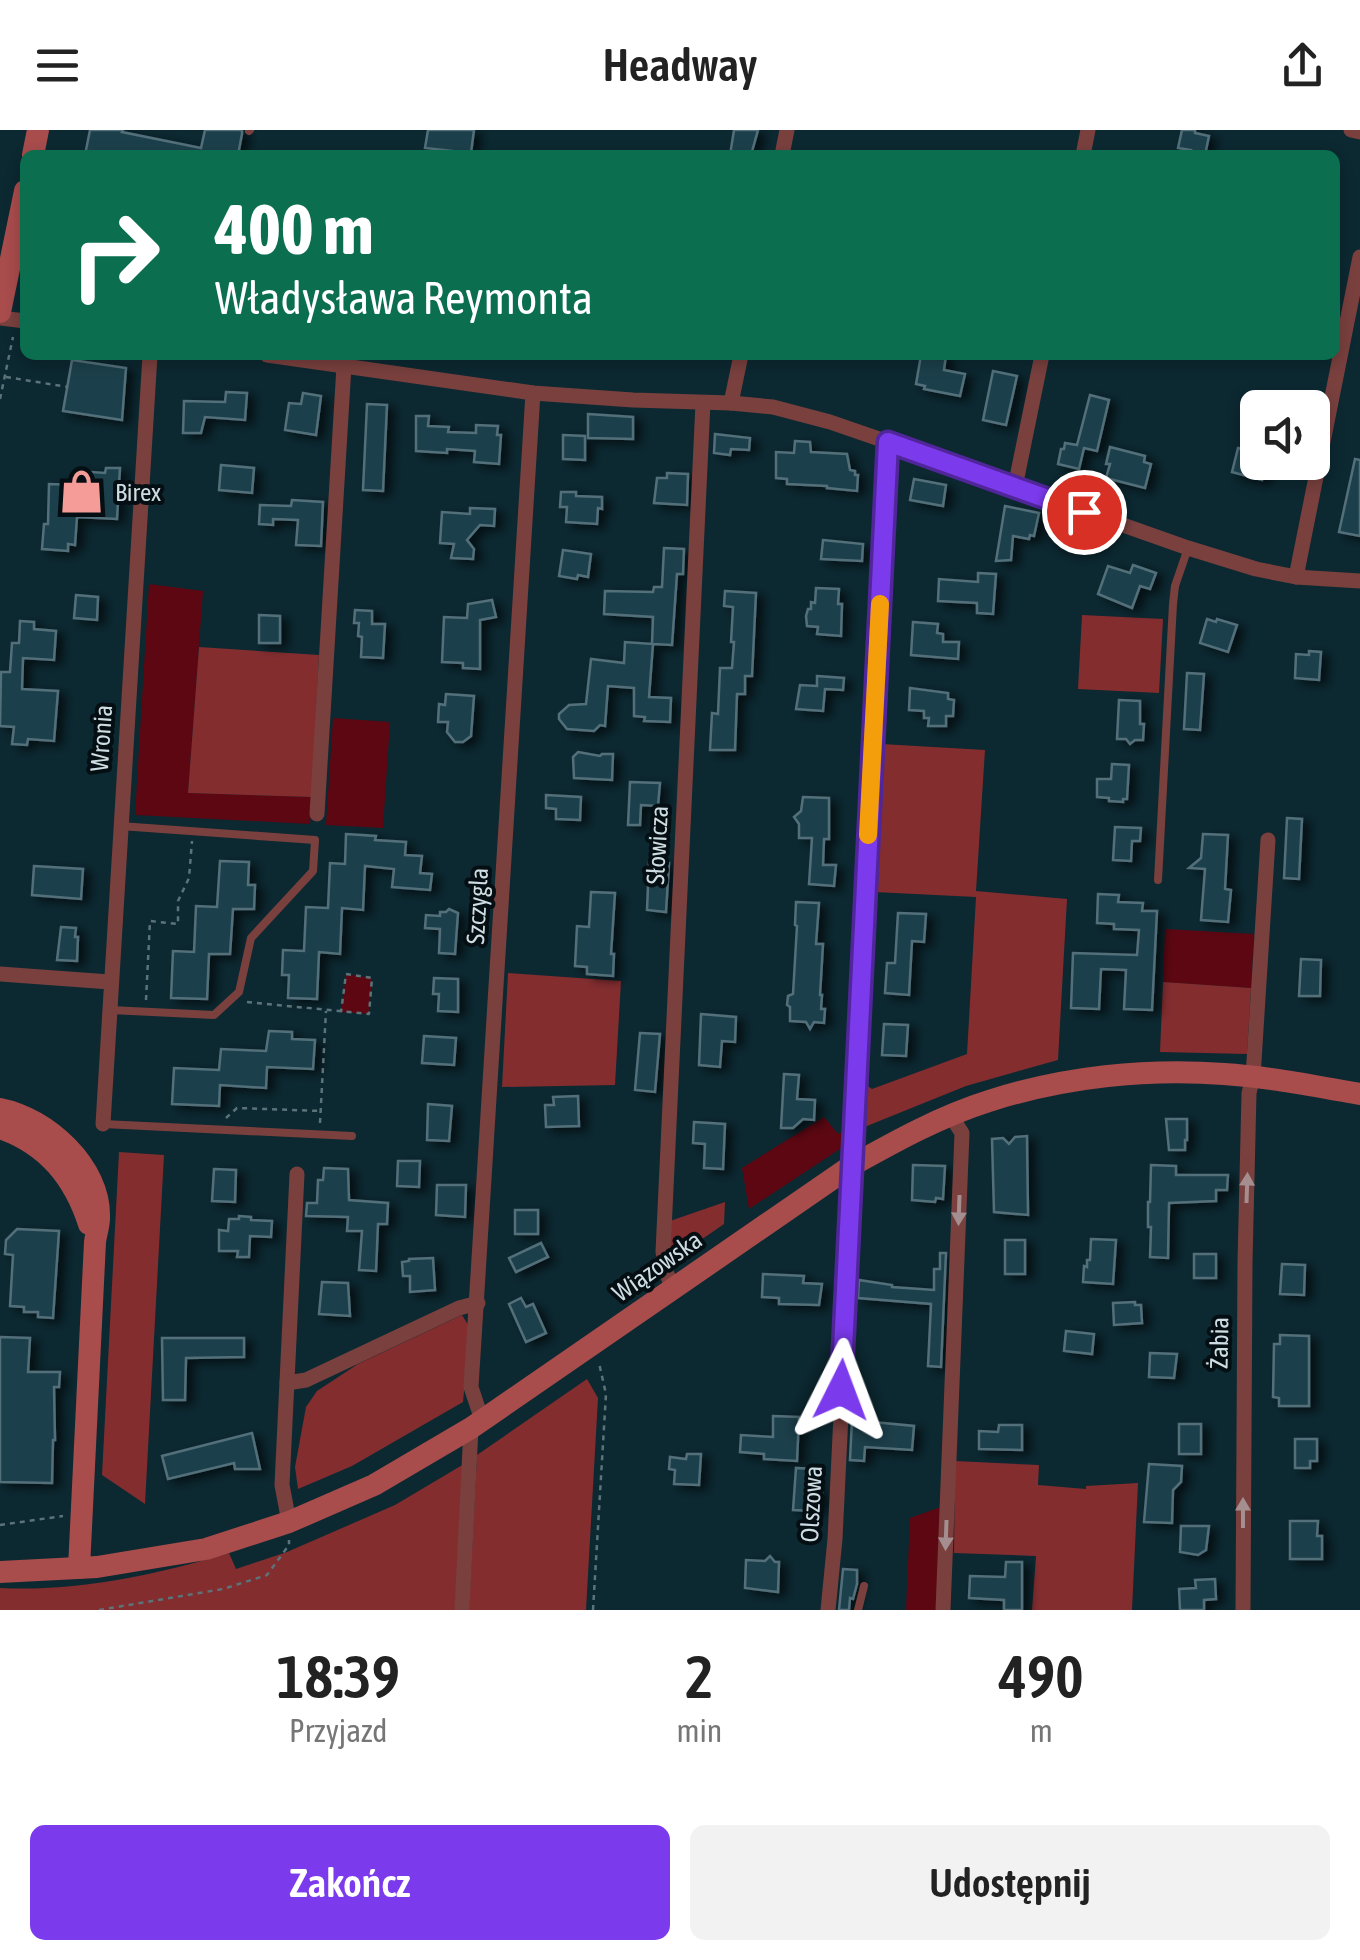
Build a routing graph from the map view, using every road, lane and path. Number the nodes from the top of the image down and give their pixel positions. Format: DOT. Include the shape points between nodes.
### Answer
graph roads {
  1 [pos="1351,130"];
  2 [pos="1360,132"];
  3 [pos="20,216"];
  4 [pos="1360,257"];
  5 [pos="0,314"];
  6 [pos="20,330"];
  7 [pos="1340,357"];
  8 [pos="150,360"];
  9 [pos="346,360"];
  10 [pos="740,360"];
  11 [pos="1041,360"];
  12 [pos="1339,360"];
  13 [pos="4,377"];
  14 [pos="68,387"];
  15 [pos="534,393"];
  16 [pos="0,399"];
  17 [pos="703,403"];
  18 [pos="731,403"];
  19 [pos="888,442"];
  20 [pos="1014,487"];
  21 [pos="1188,548"];
  22 [pos="1296,578"];
  23 [pos="1360,582"];
  24 [pos="317,814"];
  25 [pos="120,826"];
  26 [pos="193,831"];
  27 [pos="1268,840"];
  28 [pos="1158,880"];
  29 [pos="0,974"];
  30 [pos="110,982"];
  31 [pos="230,1000"];
  32 [pos="109,1010"];
  33 [pos="326,1010"];
  34 [pos="145,1012"];
  35 [pos="341,1012"];
  36 [pos="1252,1076"];
  37 [pos="1360,1094"];
  38 [pos="0,1109"];
  39 [pos="321,1111"];
  40 [pos="951,1116"];
  41 [pos="224,1120"];
  42 [pos="103,1124"];
  43 [pos="0,1128"];
  44 [pos="320,1135"];
  45 [pos="352,1136"];
  46 [pos="851,1166"];
  47 [pos="297,1174"];
  48 [pos="95,1242"];
  49 [pos="674,1288"];
  50 [pos="478,1303"];
  51 [pos="590,1345"];
  52 [pos="287,1383"];
  53 [pos="476,1424"];
  54 [pos="70,1515"];
  55 [pos="289,1522"];
  56 [pos="0,1524"];
  57 [pos="79,1568"];
  58 [pos="0,1572"];
  59 [pos="864,1586"];
  60 [pos="98,1610"];
  61 [pos="462,1610"];
  62 [pos="593,1610"];
  63 [pos="828,1610"];
  64 [pos="858,1610"];
  65 [pos="943,1610"];
  66 [pos="1242,1610"];
  1 -- 2 [label="street"];
  3 -- 5 [label="main road"];
  4 -- 7 [label="street"];
  6 -- 13 [label="path"];
  8 -- 25 [label="street, Wronia"];
  9 -- 15 [label="street"];
  9 -- 24 [label="street"];
  10 -- 18 [label="street"];
  11 -- 20 [label="street"];
  12 -- 22 [label="street"];
  13 -- 14 [label="path"];
  13 -- 16 [label="path"];
  15 -- 17 [label="street"];
  15 -- 50 [label="street, Szczygla"];
  17 -- 18 [label="street"];
  17 -- 49 [label="street, Słowicza" via="663,1252"];
  18 -- 19 [label="street" via="830,422"];
  19 -- 20 [label="street"];
  19 -- 46 [label="street, Olszowa"];
  20 -- 21 [label="street"];
  21 -- 22 [label="street"];
  21 -- 28 [label="lane" via="1173,604"];
  22 -- 23 [label="street"];
  25 -- 26 [label="lane"];
  25 -- 30 [label="street, Wronia"];
  26 -- 31 [label="lane" via="315,840 312,871 251,938 239,992"];
  26 -- 34 [label="path" via="178,924 150,921"];
  27 -- 36 [label="street, Żabia"];
  29 -- 30 [label="street"];
  30 -- 32 [label="street, Wronia"];
  31 -- 33 [label="path"];
  31 -- 34 [label="lane" via="214,1015"];
  32 -- 34 [label="lane"];
  32 -- 42 [label="street, Wronia"];
  33 -- 35 [label="path"];
  33 -- 39 [label="path"];
  35 -- 35 [label="path" via="369,1014 372,978 346,974"];
  36 -- 37 [label="main road, Wiązowska"];
  36 -- 40 [label="main road, Wiązowska" via="1114,1076 1025,1091"];
  66 -- 36 [label="street, Żabia, one-way"];
  38 -- 48 [label="main road" via="34,1122 78,1159 98,1204"];
  39 -- 41 [label="path" via="237,1108"];
  39 -- 44 [label="path"];
  40 -- 46 [label="main road, Wiązowska"];
  40 -- 65 [label="street, one-way" via="962,1133"];
  42 -- 44 [label="lane"];
  43 -- 48 [label="main road" via="59,1166 80,1198"];
  44 -- 45 [label="lane"];
  46 -- 49 [label="main road, Wiązowska"];
  46 -- 63 [label="street, Olszowa"];
  47 -- 52 [label="street"];
  48 -- 57 [label="main road"];
  49 -- 51 [label="main road, Wiązowska"];
  50 -- 52 [label="street"];
  50 -- 53 [label="street, Szczygla"];
  51 -- 53 [label="main road, Wiązowska"];
  51 -- 62 [label="path" via="606,1394"];
  52 -- 55 [label="street" via="282,1485"];
  53 -- 55 [label="main road, Wiązowska" via="374,1485"];
  53 -- 61 [label="street, Szczygla"];
  54 -- 56 [label="path"];
  55 -- 57 [label="main road, Wiązowska" via="206,1548"];
  55 -- 60 [label="path" via="289,1544 267,1575"];
  57 -- 58 [label="main road, Wiązowska"];
  59 -- 64 [label="lane"];
}
